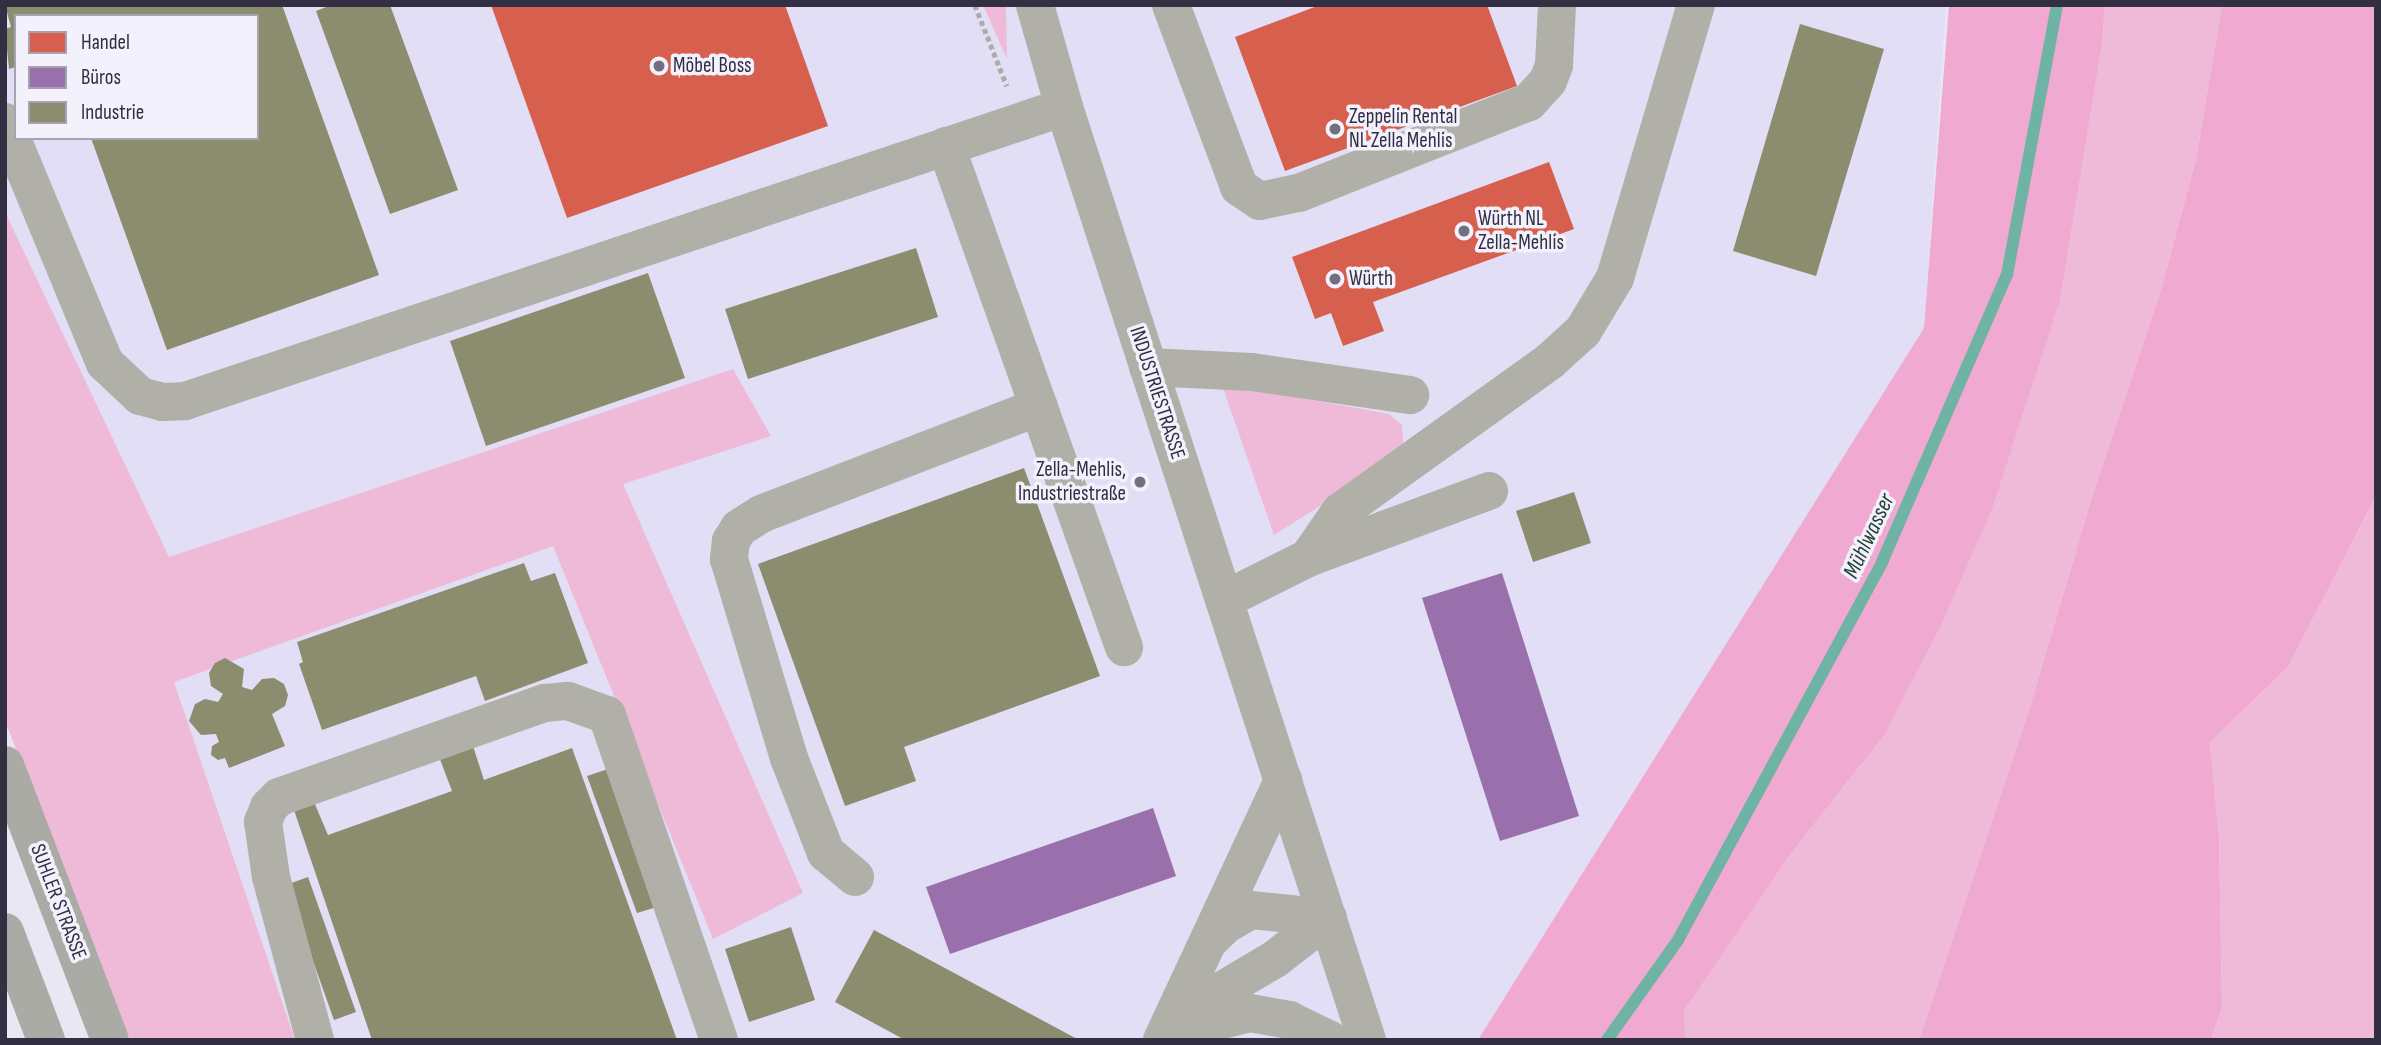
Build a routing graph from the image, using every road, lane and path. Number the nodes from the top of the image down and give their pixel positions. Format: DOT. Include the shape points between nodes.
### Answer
graph roads {
  1 [pos="975,5"];
  2 [pos="1035,5"];
  3 [pos="1171,5"];
  4 [pos="1557,5"];
  5 [pos="1696,5"];
  6 [pos="1063,107"];
  7 [pos="1021,121"];
  8 [pos="5,122"];
  9 [pos="946,146"];
  10 [pos="1148,367"];
  11 [pos="1410,394"];
  12 [pos="1040,407"];
  13 [pos="1489,491"];
  14 [pos="1308,558"];
  15 [pos="1224,600"];
  16 [pos="1124,647"];
  17 [pos="5,765"];
  18 [pos="1283,780"];
  19 [pos="855,877"];
  20 [pos="1328,918"];
  21 [pos="5,932"];
  22 [pos="1205,947"];
  23 [pos="46,1040"];
  24 [pos="110,1040"];
  25 [pos="315,1040"];
  26 [pos="719,1040"];
  27 [pos="1162,1040"];
  28 [pos="1174,1040"];
  29 [pos="1187,1040"];
  30 [pos="1330,1040"];
  31 [pos="1367,1040"];
  1 -- 7 [label="path"];
  2 -- 6 [label="street, INDUSTRIESTRASSE"];
  3 -- 4 [label="street" via="1239,187 1260,201 1299,193 1529,102 1548,81 1554,65"];
  5 -- 14 [label="street" via="1615,278 1583,331 1550,361 1340,512"];
  6 -- 7 [label="street"];
  6 -- 10 [label="street, INDUSTRIESTRASSE"];
  7 -- 9 [label="street"];
  8 -- 9 [label="street" via="105,363 140,396 162,402 185,401"];
  9 -- 12 [label="street"];
  10 -- 11 [label="street" via="1252,372"];
  10 -- 15 [label="street, INDUSTRIESTRASSE"];
  12 -- 16 [label="street"];
  12 -- 19 [label="street" via="761,514 738,528 731,541 729,559 789,758 826,853"];
  13 -- 14 [label="street"];
  14 -- 15 [label="street"];
  15 -- 18 [label="street, INDUSTRIESTRASSE"];
  17 -- 24 [label="main road, SUHLER STRASSE"];
  18 -- 20 [label="street, INDUSTRIESTRASSE"];
  18 -- 22 [label="street"];
  20 -- 22 [label="street" via="1251,911 1225,925"];
  20 -- 28 [label="street" via="1292,948 1221,990"];
  20 -- 31 [label="street, INDUSTRIESTRASSE"];
  21 -- 23 [label="main road"];
  22 -- 27 [label="street"];
  25 -- 26 [label="street" via="271,877 263,822 269,807 279,797 544,703 568,701 607,715"];
  29 -- 30 [label="street" via="1210,1023 1250,1013 1289,1020"];
}
